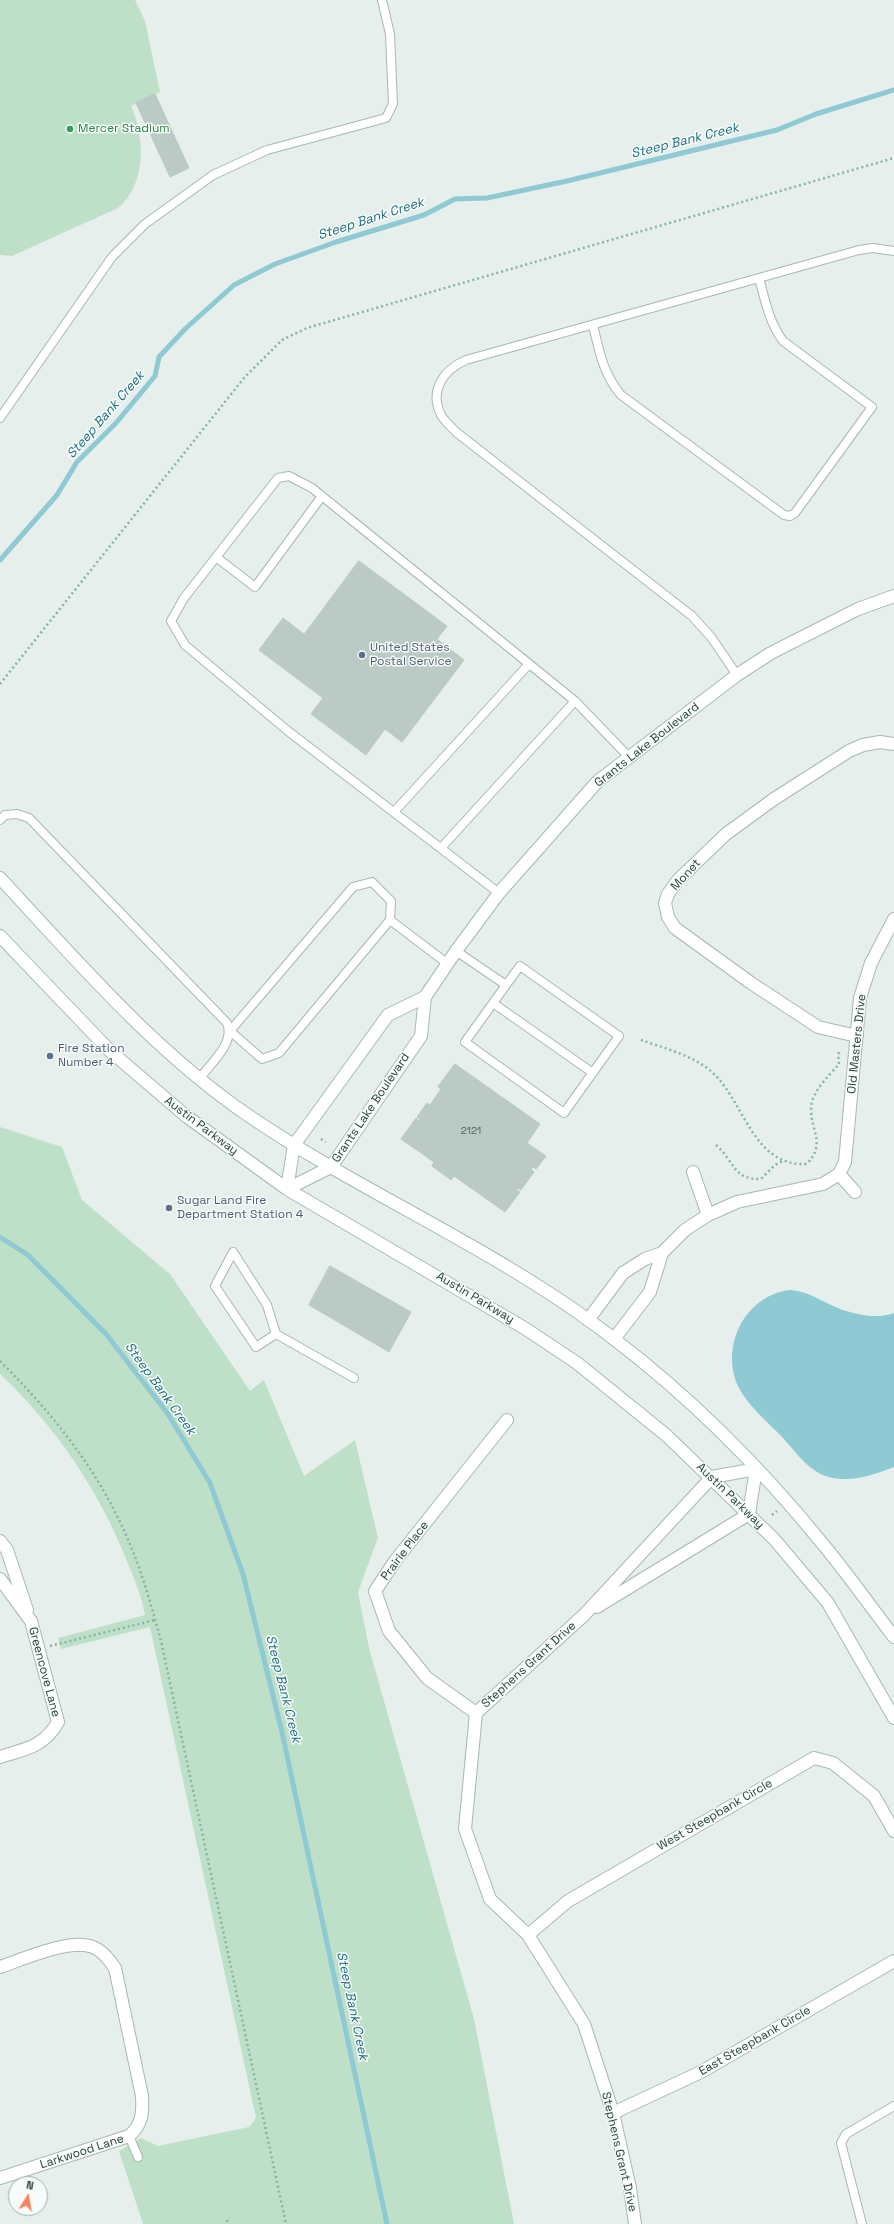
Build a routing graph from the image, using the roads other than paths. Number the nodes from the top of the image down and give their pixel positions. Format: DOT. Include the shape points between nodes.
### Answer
graph roads {
  1 [pos="382,0"];
  2 [pos="894,251"];
  3 [pos="759,278"];
  4 [pos="593,324"];
  5 [pos="0,418"];
  6 [pos="322,496"];
  7 [pos="216,557"];
  8 [pos="894,596"];
  9 [pos="529,664"];
  10 [pos="737,675"];
  11 [pos="575,701"];
  12 [pos="894,744"];
  13 [pos="629,757"];
  14 [pos="394,812"];
  15 [pos="0,820"];
  16 [pos="441,848"];
  17 [pos="0,878"];
  18 [pos="499,894"];
  19 [pos="894,919"];
  20 [pos="390,920"];
  21 [pos="0,936"];
  22 [pos="456,951"];
  23 [pos="448,964"];
  24 [pos="506,985"];
  25 [pos="425,997"];
  26 [pos="493,1003"];
  27 [pos="230,1031"];
  28 [pos="857,1036"];
  29 [pos="593,1073"];
  30 [pos="200,1078"];
  31 [pos="294,1145"];
  32 [pos="331,1168"];
  33 [pos="693,1172"];
  34 [pos="840,1174"];
  35 [pos="286,1189"];
  36 [pos="855,1192"];
  37 [pos="708,1215"];
  38 [pos="662,1253"];
  39 [pos="588,1320"];
  40 [pos="276,1334"];
  41 [pos="614,1338"];
  42 [pos="354,1378"];
  43 [pos="507,1420"];
  44 [pos="756,1469"];
  45 [pos="712,1477"];
  46 [pos="749,1514"];
  47 [pos="0,1541"];
  48 [pos="0,1579"];
  49 [pos="584,1615"];
  50 [pos="31,1621"];
  51 [pos="894,1637"];
  52 [pos="476,1713"];
  53 [pos="894,1718"];
  54 [pos="0,1757"];
  55 [pos="893,1829"];
  56 [pos="528,1936"];
  57 [pos="894,1961"];
  58 [pos="0,1967"];
  59 [pos="894,2106"];
  60 [pos="613,2113"];
  61 [pos="129,2136"];
  62 [pos="138,2157"];
  63 [pos="0,2178"];
  64 [pos="635,2224"];
  65 [pos="862,2224"];
  1 -- 5 [label="lane" via="390,34 393,104 386,118 267,150 213,174 145,224 112,257"];
  2 -- 3 [label="lane" via="873,248 859,250"];
  3 -- 4 [label="lane"];
  3 -- 4 [label="lane" via="770,318 783,341 872,407 790,516 784,515 620,395 605,372"];
  4 -- 10 [label="lane" via="456,364 439,382 436,403 442,417 456,432 692,616 711,637"];
  6 -- 7 [label="lane" via="289,476 278,478"];
  6 -- 7 [label="lane" via="255,587"];
  6 -- 9 [label="lane"];
  7 -- 14 [label="lane" via="184,598 171,621 185,645 288,731"];
  8 -- 10 [label="street, Grants Lake Boulevard" via="858,609"];
  9 -- 11 [label="lane"];
  9 -- 14 [label="lane"];
  10 -- 13 [label="street, Grants Lake Boulevard"];
  11 -- 13 [label="lane"];
  11 -- 16 [label="lane"];
  12 -- 28 [label="street, Monet" via="880,742 849,751 774,799 726,834 678,880 665,903 668,916 675,928 751,983 818,1026"];
  13 -- 18 [label="street, Grants Lake Boulevard" via="598,781"];
  14 -- 16 [label="lane"];
  15 -- 27 [label="lane" via="5,815 17,814 29,818 227,1023"];
  16 -- 18 [label="lane"];
  17 -- 30 [label="street" via="145,1030"];
  18 -- 22 [label="street, Grants Lake Boulevard"];
  19 -- 28 [label="street, Old Masters Drive" via="871,963 860,998"];
  20 -- 23 [label="lane"];
  20 -- 27 [label="lane" via="279,1053 262,1059"];
  20 -- 27 [label="lane" via="391,901 372,882 353,888"];
  21 -- 35 [label="street, Austin Parkway" via="110,1052 186,1116"];
  22 -- 23 [label="street, Grants Lake Boulevard"];
  22 -- 24 [label="lane"];
  23 -- 25 [label="street, Grants Lake Boulevard"];
  24 -- 26 [label="lane"];
  24 -- 29 [label="lane" via="520,966 619,1036"];
  25 -- 31 [label="street, Grants Lake Boulevard" via="388,1015"];
  25 -- 32 [label="street, Grants Lake Boulevard" via="421,1036"];
  26 -- 29 [label="lane"];
  26 -- 29 [label="lane" via="465,1042 564,1112"];
  27 -- 30 [label="lane" via="228,1041"];
  28 -- 34 [label="street, Old Masters Drive" via="845,1162"];
  30 -- 31 [label="street" via="247,1114"];
  31 -- 32 [label="street"];
  31 -- 35 [label="street, Grants Lake Boulevard"];
  32 -- 35 [label="street, Grants Lake Boulevard"];
  32 -- 39 [label="street" via="528,1279"];
  33 -- 37 [label="street"];
  34 -- 36 [label="street"];
  34 -- 37 [label="street" via="823,1184 737,1202"];
  35 -- 45 [label="street, Austin Parkway" via="447,1281 577,1363 628,1403"];
  37 -- 38 [label="street" via="685,1230"];
  38 -- 39 [label="street" via="645,1259 623,1273"];
  38 -- 41 [label="street" via="650,1292"];
  39 -- 41 [label="street"];
  40 -- 40 [label="lane" via="267,1305 233,1252 215,1286 256,1347"];
  40 -- 42 [label="lane"];
  41 -- 44 [label="street" via="680,1393"];
  43 -- 52 [label="street, Prairie Place" via="395,1561 375,1591 389,1631 427,1678"];
  44 -- 45 [label="street"];
  44 -- 46 [label="street"];
  44 -- 51 [label="street" via="821,1542"];
  45 -- 46 [label="street, Austin Parkway"];
  45 -- 49 [label="street, Stephens Grant Drive"];
  46 -- 49 [label="street, Stephens Grant Drive"];
  46 -- 53 [label="street, Austin Parkway" via="774,1539 828,1603"];
  47 -- 50 [label="street, Greencove Lane" via="7,1550"];
  48 -- 50 [label="street, Greencove Lane"];
  49 -- 52 [label="street, Stephens Grant Drive"];
  50 -- 54 [label="street, Greencove Lane" via="58,1722 51,1735 36,1746"];
  52 -- 56 [label="street, Stephens Grant Drive" via="465,1829 490,1899"];
  55 -- 56 [label="street, West Steepbank Circle" via="874,1796 833,1763 814,1758 568,1901"];
  56 -- 60 [label="street, Stephens Grant Drive" via="584,2024"];
  57 -- 60 [label="street, East Steepbank Circle" via="701,2072"];
  58 -- 61 [label="street, Larkwood Lane" via="70,1945 93,1947 107,1956 115,1968 142,2096 143,2114 138,2129"];
  59 -- 65 [label="lane" via="846,2134 842,2143"];
  60 -- 64 [label="street, Stephens Grant Drive" via="630,2188"];
  61 -- 62 [label="lane"];
  61 -- 63 [label="street, Larkwood Lane"];
}
